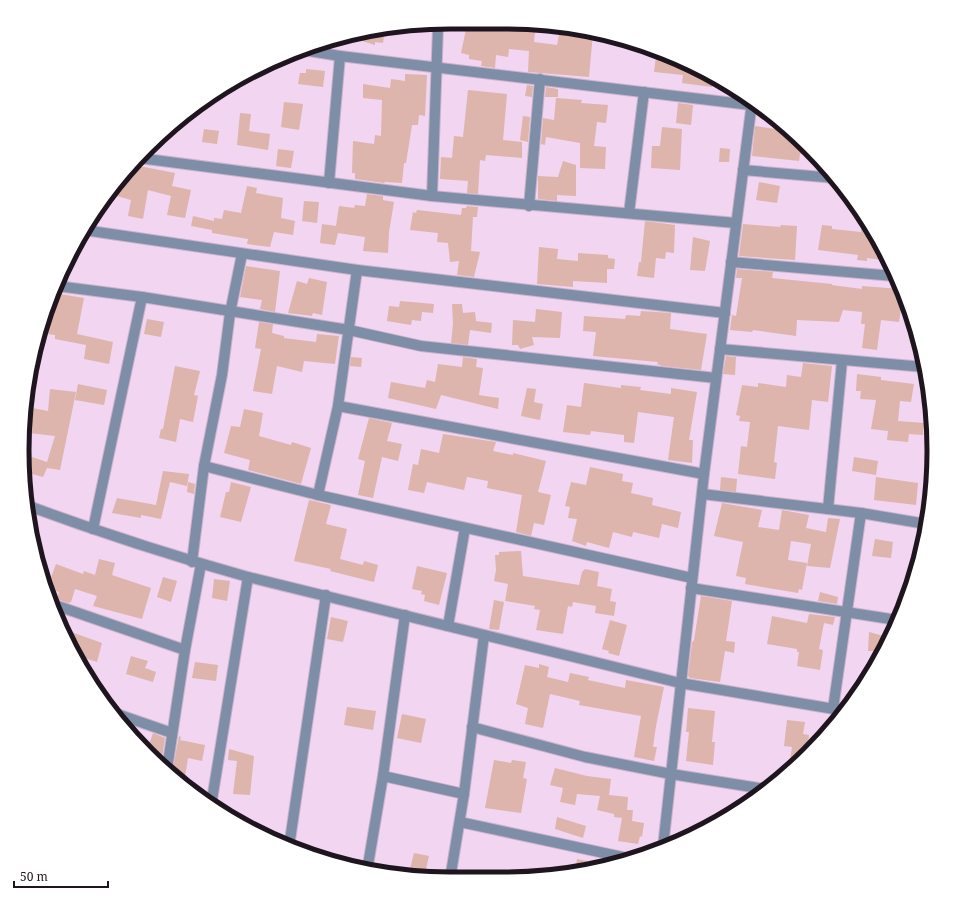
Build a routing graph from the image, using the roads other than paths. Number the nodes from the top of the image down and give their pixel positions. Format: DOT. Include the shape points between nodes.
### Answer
graph roads {
  1 [pos="438,29"];
  2 [pos="313,52"];
  3 [pos="340,56"];
  4 [pos="436,67"];
  5 [pos="540,79"];
  6 [pos="644,92"];
  7 [pos="743,102"];
  8 [pos="751,108"];
  9 [pos="146,159"];
  10 [pos="743,170"];
  11 [pos="826,177"];
  12 [pos="329,183"];
  13 [pos="432,196"];
  14 [pos="529,206"];
  15 [pos="629,213"];
  16 [pos="736,223"];
  17 [pos="91,231"];
  18 [pos="242,254"];
  19 [pos="731,262"];
  20 [pos="357,270"];
  21 [pos="889,276"];
  22 [pos="62,287"];
  23 [pos="142,297"];
  24 [pos="230,313"];
  25 [pos="725,313"];
  26 [pos="349,330"];
  27 [pos="720,349"];
  28 [pos="842,361"];
  29 [pos="918,365"];
  30 [pos="716,378"];
  31 [pos="338,406"];
  32 [pos="204,466"];
  33 [pos="704,474"];
  34 [pos="702,494"];
  35 [pos="318,495"];
  36 [pos="33,508"];
  37 [pos="828,509"];
  38 [pos="861,513"];
  39 [pos="920,523"];
  40 [pos="465,528"];
  41 [pos="93,529"];
  42 [pos="196,563"];
  43 [pos="248,577"];
  44 [pos="691,583"];
  45 [pos="326,595"];
  46 [pos="59,606"];
  47 [pos="848,614"];
  48 [pos="405,615"];
  49 [pos="892,619"];
  50 [pos="448,626"];
  51 [pos="484,635"];
  52 [pos="184,650"];
  53 [pos="680,683"];
  54 [pos="833,709"];
  55 [pos="838,710"];
  56 [pos="124,717"];
  57 [pos="472,727"];
  58 [pos="172,734"];
  59 [pos="168,763"];
  60 [pos="671,774"];
  61 [pos="383,776"];
  62 [pos="758,788"];
  63 [pos="464,794"];
  64 [pos="213,799"];
  65 [pos="460,822"];
  66 [pos="290,840"];
  67 [pos="664,841"];
  68 [pos="620,856"];
  69 [pos="368,864"];
  70 [pos="451,872"];
  1 -- 4 [label="street"];
  2 -- 3 [label="street"];
  3 -- 4 [label="street"];
  3 -- 12 [label="street"];
  4 -- 5 [label="street"];
  4 -- 13 [label="street"];
  5 -- 6 [label="street"];
  5 -- 14 [label="street"];
  6 -- 7 [label="street"];
  6 -- 15 [label="street"];
  8 -- 10 [label="street"];
  9 -- 12 [label="street"];
  10 -- 11 [label="street"];
  10 -- 16 [label="street"];
  12 -- 13 [label="street"];
  13 -- 14 [label="street"];
  14 -- 15 [label="street"];
  15 -- 16 [label="street"];
  16 -- 19 [label="street"];
  17 -- 18 [label="street"];
  18 -- 20 [label="street"];
  18 -- 24 [label="street"];
  19 -- 21 [label="street"];
  19 -- 25 [label="street"];
  20 -- 25 [label="street"];
  20 -- 26 [label="street"];
  22 -- 23 [label="street"];
  23 -- 24 [label="street"];
  23 -- 41 [label="street"];
  24 -- 26 [label="street"];
  24 -- 32 [label="street" via="222,374"];
  25 -- 27 [label="street"];
  26 -- 30 [label="street" via="427,347"];
  26 -- 31 [label="street"];
  27 -- 28 [label="street"];
  27 -- 30 [label="street"];
  28 -- 29 [label="street"];
  28 -- 37 [label="street"];
  30 -- 33 [label="street"];
  31 -- 33 [label="street"];
  31 -- 35 [label="street"];
  32 -- 35 [label="street"];
  32 -- 42 [label="street"];
  33 -- 34 [label="street"];
  34 -- 37 [label="street"];
  34 -- 44 [label="street"];
  35 -- 40 [label="street"];
  36 -- 41 [label="street"];
  37 -- 38 [label="street"];
  38 -- 39 [label="street"];
  38 -- 47 [label="street"];
  40 -- 44 [label="street"];
  40 -- 50 [label="street"];
  41 -- 42 [label="street"];
  42 -- 43 [label="street"];
  42 -- 52 [label="street"];
  43 -- 45 [label="street"];
  43 -- 64 [label="street"];
  44 -- 47 [label="street"];
  44 -- 53 [label="street"];
  45 -- 48 [label="street"];
  45 -- 66 [label="street"];
  46 -- 52 [label="street"];
  47 -- 49 [label="street"];
  47 -- 54 [label="street"];
  48 -- 50 [label="street"];
  48 -- 61 [label="street"];
  50 -- 51 [label="street"];
  51 -- 53 [label="street"];
  51 -- 57 [label="street"];
  52 -- 58 [label="street"];
  53 -- 54 [label="street"];
  53 -- 60 [label="street"];
  54 -- 55 [label="street"];
  56 -- 58 [label="street"];
  57 -- 60 [label="street" via="585,757"];
  57 -- 63 [label="street"];
  58 -- 59 [label="street"];
  60 -- 62 [label="street"];
  60 -- 67 [label="street"];
  61 -- 63 [label="street"];
  61 -- 69 [label="street"];
  63 -- 65 [label="street"];
  65 -- 68 [label="street"];
  65 -- 70 [label="street"];
}
